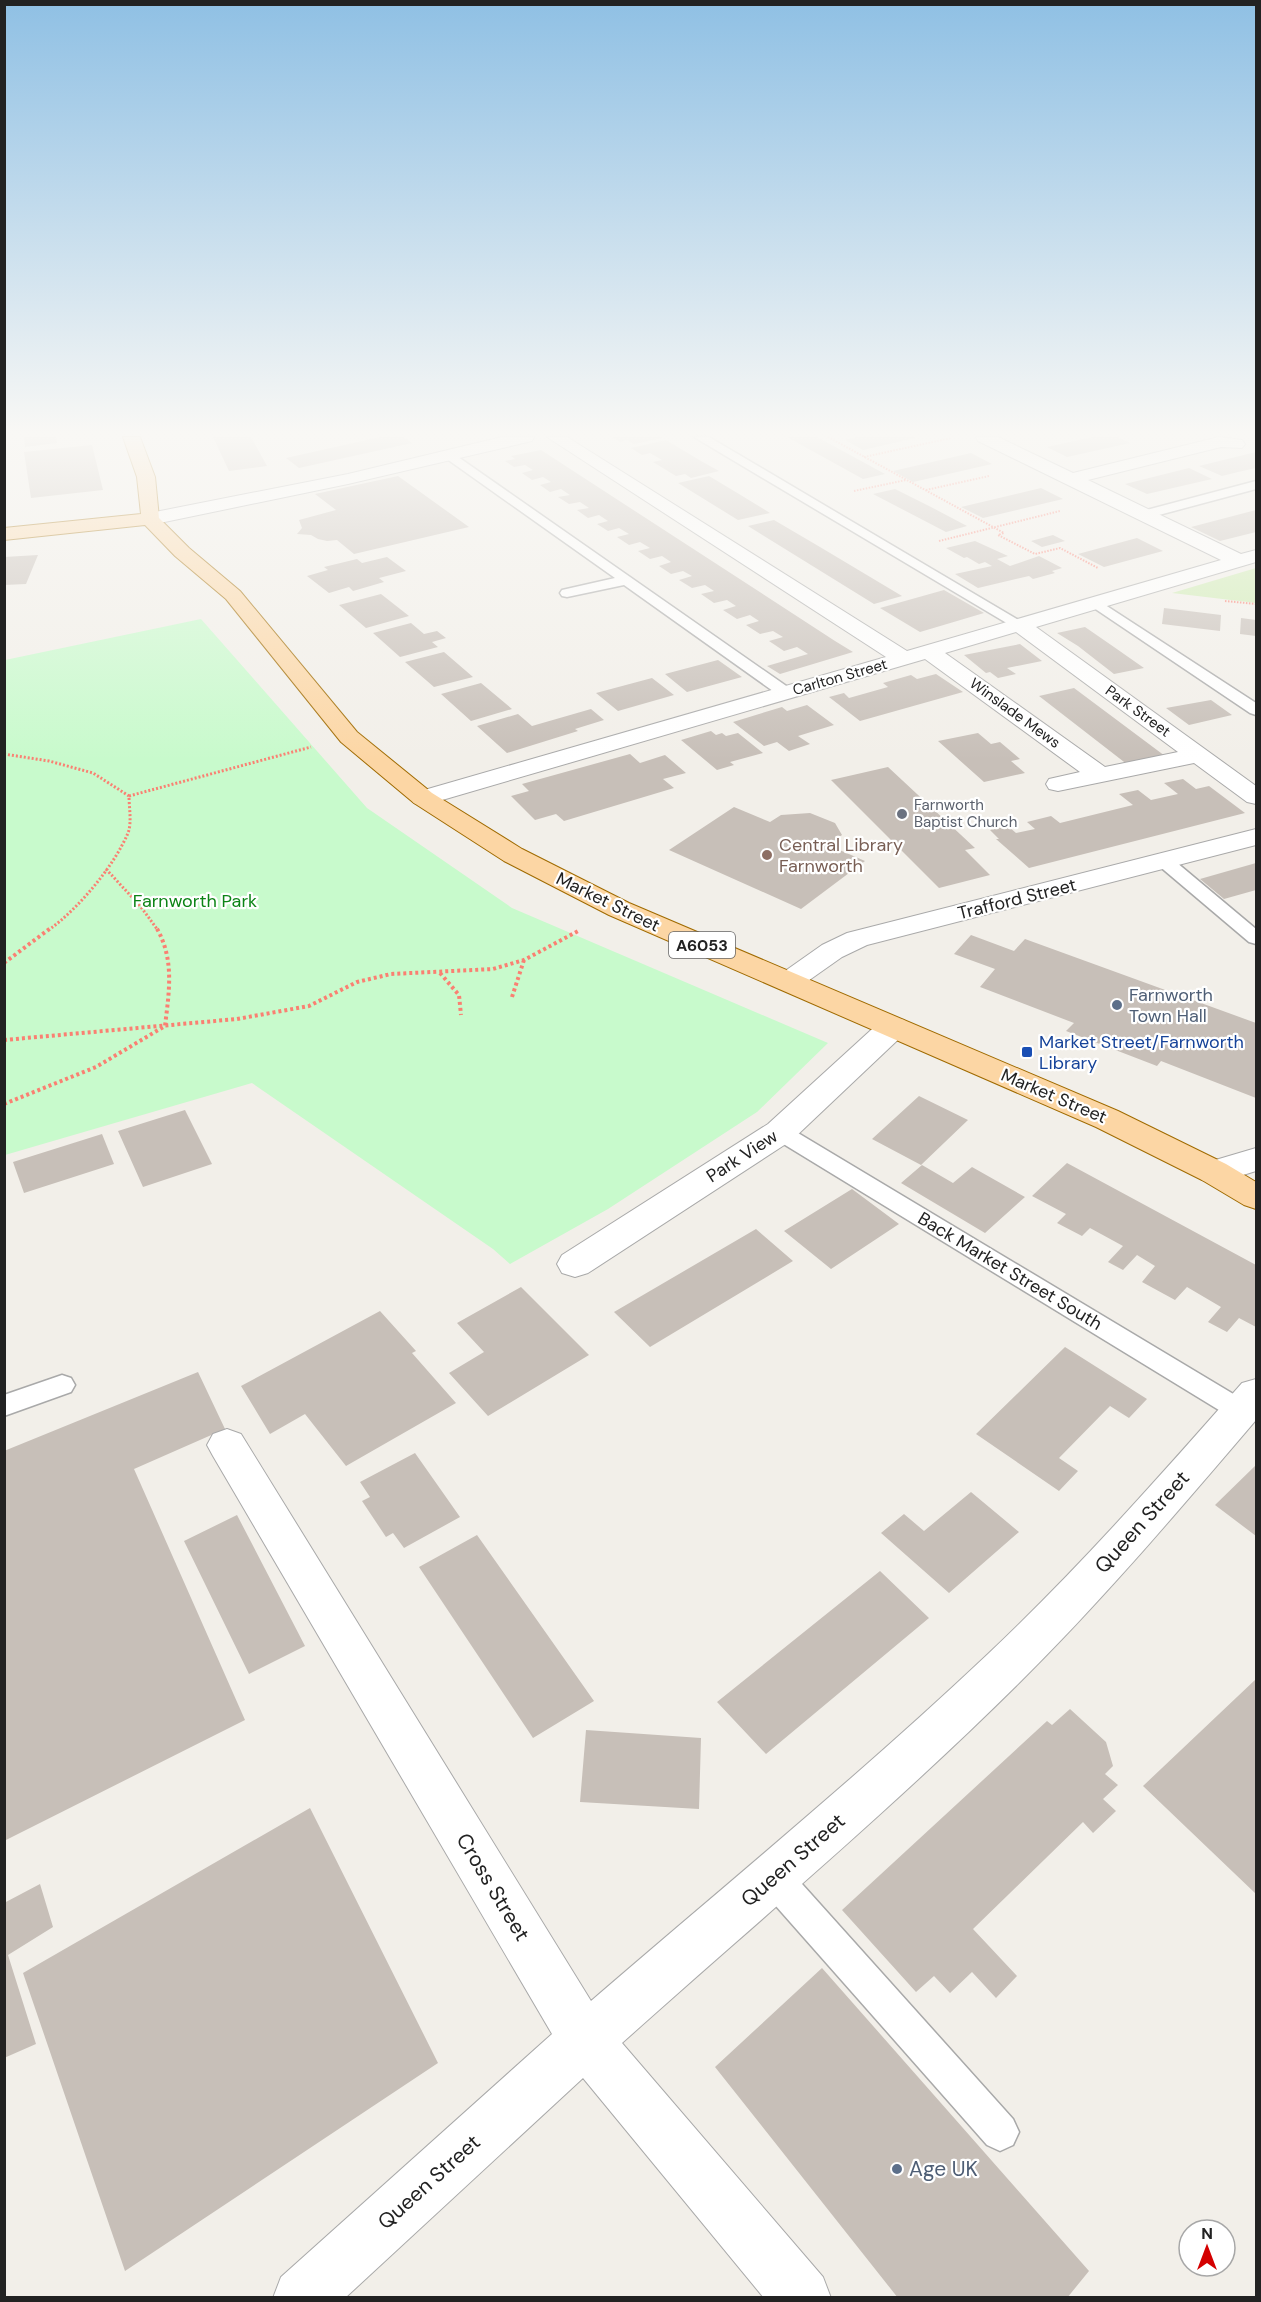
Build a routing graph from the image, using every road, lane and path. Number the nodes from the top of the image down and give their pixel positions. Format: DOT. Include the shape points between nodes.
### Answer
graph roads {
  1 [pos="175,544"];
  2 [pos="577,544"];
  3 [pos="725,544"];
  4 [pos="882,544"];
  5 [pos="926,544"];
  6 [pos="1016,544"];
  7 [pos="1216,544"];
  8 [pos="895,552"];
  9 [pos="1248,558"];
  10 [pos="627,580"];
  11 [pos="1139,590"];
  12 [pos="567,593"];
  13 [pos="1096,603"];
  14 [pos="1020,625"];
  15 [pos="929,651"];
  16 [pos="905,658"];
  17 [pos="786,693"];
  18 [pos="1257,710"];
  19 [pos="349,737"];
  20 [pos="4,754"];
  21 [pos="1198,755"];
  22 [pos="1100,775"];
  23 [pos="1058,784"];
  24 [pos="129,796"];
  25 [pos="1257,797"];
  26 [pos="423,798"];
  27 [pos="1257,837"];
  28 [pos="1164,861"];
  29 [pos="106,869"];
  30 [pos="619,909"];
  31 [pos="1257,938"];
  32 [pos="524,960"];
  33 [pos="4,963"];
  34 [pos="440,972"];
  35 [pos="788,982"];
  36 [pos="512,997"];
  37 [pos="461,1015"];
  38 [pos="165,1026"];
  39 [pos="893,1027"];
  40 [pos="4,1040"];
  41 [pos="4,1104"];
  42 [pos="780,1132"];
  43 [pos="1257,1159"];
  44 [pos="1214,1172"];
  45 [pos="1257,1197"];
  46 [pos="575,1264"];
  47 [pos="62,1385"];
  48 [pos="1249,1402"];
  49 [pos="4,1406"];
  50 [pos="228,1445"];
  51 [pos="773,1877"];
  52 [pos="585,2040"];
  53 [pos="1000,2132"];
  54 [pos="302,2298"];
  55 [pos="802,2298"];
  1 -- 19 [label="main road, Market Street / A6053" via="241,604"];
  2 -- 10 [label="lane"];
  3 -- 16 [label="street"];
  4 -- 8 [label="lane"];
  5 -- 8 [label="path"];
  6 -- 11 [label="path" via="1035,554 1060,548"];
  7 -- 9 [label="street"];
  8 -- 14 [label="lane"];
  9 -- 11 [label="street, Carlton Street"];
  10 -- 12 [label="lane"];
  10 -- 17 [label="lane"];
  11 -- 13 [label="street, Carlton Street"];
  13 -- 14 [label="street, Carlton Street"];
  13 -- 18 [label="lane"];
  14 -- 15 [label="street, Carlton Street"];
  14 -- 21 [label="street, Park Street"];
  15 -- 16 [label="street, Carlton Street"];
  15 -- 22 [label="street, Winslade Mews"];
  16 -- 17 [label="street, Carlton Street"];
  17 -- 26 [label="street, Carlton Street"];
  19 -- 24 [label="path"];
  19 -- 26 [label="main road, Market Street / A6053"];
  20 -- 24 [label="path" via="93,772"];
  21 -- 22 [label="street"];
  21 -- 25 [label="street, Park Street"];
  22 -- 23 [label="street"];
  24 -- 29 [label="path" via="129,831"];
  26 -- 30 [label="main road, Market Street / A6053" via="513,855"];
  27 -- 28 [label="street, Trafford Street"];
  28 -- 31 [label="lane"];
  28 -- 35 [label="street, Trafford Street" via="857,939 832,951"];
  29 -- 33 [label="path" via="70,914"];
  29 -- 38 [label="path" via="147,913 167,949 170,978"];
  30 -- 32 [label="path"];
  30 -- 35 [label="main road, Market Street / A6053"];
  32 -- 34 [label="path" via="493,969"];
  32 -- 36 [label="path"];
  34 -- 37 [label="path" via="459,995"];
  34 -- 38 [label="path" via="391,974 357,982 309,1006"];
  35 -- 39 [label="main road, Market Street / A6053"];
  38 -- 40 [label="path"];
  38 -- 41 [label="path" via="96,1067"];
  39 -- 42 [label="street, Park View"];
  39 -- 44 [label="main road, Market Street / A6053" via="1107,1119"];
  42 -- 46 [label="street, Park View"];
  42 -- 48 [label="lane, Back Market Street South"];
  43 -- 44 [label="street"];
  44 -- 45 [label="main road, Market Street / A6053"];
  47 -- 49 [label="lane"];
  48 -- 51 [label="street, Queen Street" via="1107,1564 1003,1669"];
  50 -- 52 [label="street, Cross Street"];
  51 -- 52 [label="street, Queen Street"];
  51 -- 53 [label="lane"];
  52 -- 54 [label="street, Queen Street"];
  52 -- 55 [label="street, Cross Street"];
}
